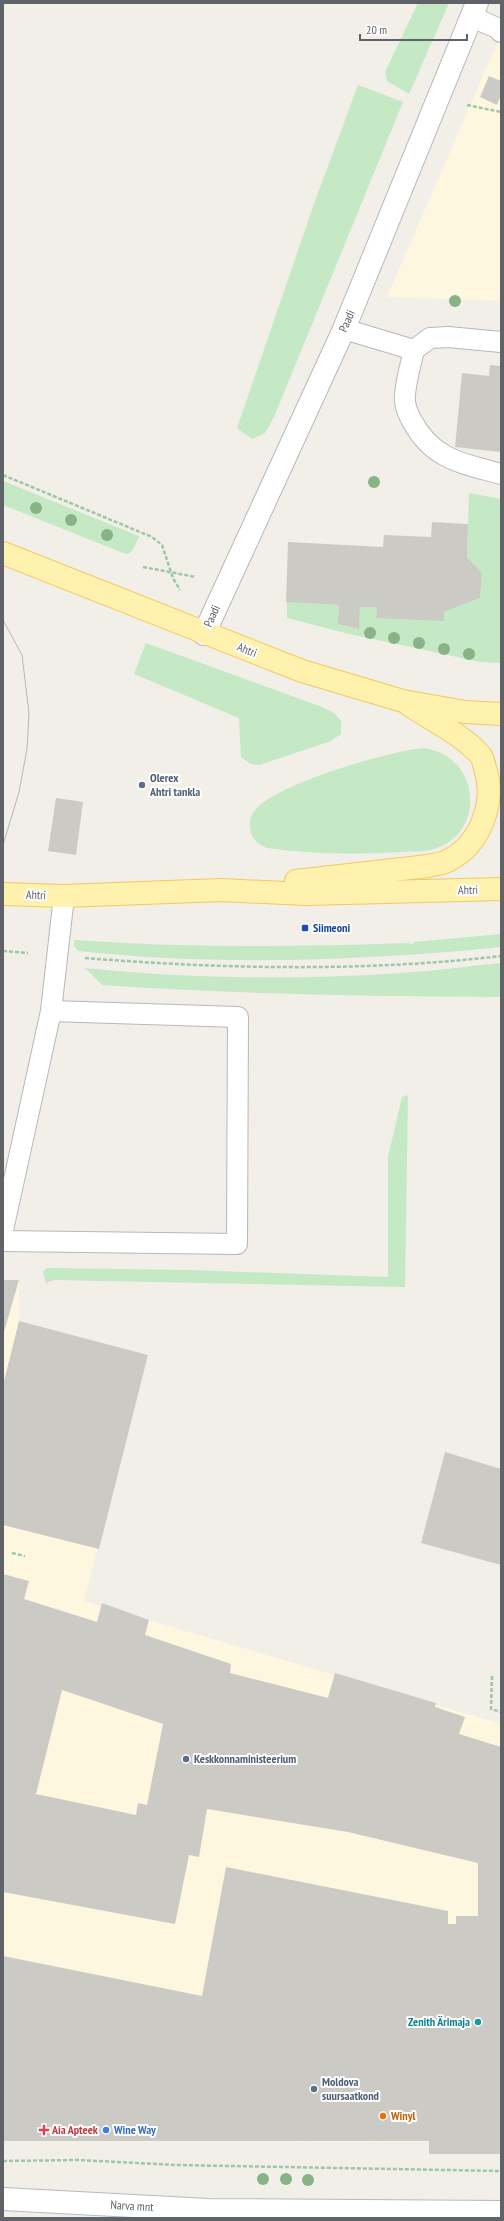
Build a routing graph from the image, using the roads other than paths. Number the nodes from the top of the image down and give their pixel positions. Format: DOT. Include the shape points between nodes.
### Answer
graph roads {
  1 [pos="474,10"];
  2 [pos="501,32"];
  3 [pos="344,329"];
  4 [pos="501,342"];
  5 [pos="414,350"];
  6 [pos="501,474"];
  7 [pos="3,553"];
  8 [pos="204,634"];
  9 [pos="403,701"];
  10 [pos="501,714"];
  11 [pos="501,889"];
  12 [pos="221,890"];
  13 [pos="3,894"];
  14 [pos="64,896"];
  15 [pos="51,1011"];
  16 [pos="3,1230"];
  17 [pos="3,1241"];
  18 [pos="3,2199"];
  19 [pos="501,2212"];
  20 [pos="456,2215"];
  1 -- 2 [label="lane"];
  1 -- 3 [label="street, Paadi"];
  3 -- 5 [label="lane"];
  3 -- 8 [label="street, Paadi"];
  4 -- 5 [label="lane" via="448,337 430,338"];
  5 -- 6 [label="lane" via="405,396 409,414 418,432 432,449 454,461"];
  7 -- 8 [label="main road, Ahtri"];
  8 -- 9 [label="main road, Ahtri" via="302,671"];
  9 -- 10 [label="main road, Ahtri" via="465,712"];
  9 -- 12 [label="main road" via="464,741 482,757 489,791 487,808 480,828 467,846 449,861 428,866"];
  11 -- 12 [label="main road, Ahtri" via="306,894"];
  12 -- 14 [label="main road, Ahtri"];
  13 -- 14 [label="main road, Ahtri"];
  14 -- 15 [label="lane"];
  15 -- 16 [label="lane"];
  15 -- 17 [label="lane" via="238,1017 237,1244"];
  18 -- 20 [label="street, Narva mnt" via="208,2210"];
  19 -- 20 [label="street, Narva mnt"];
}
